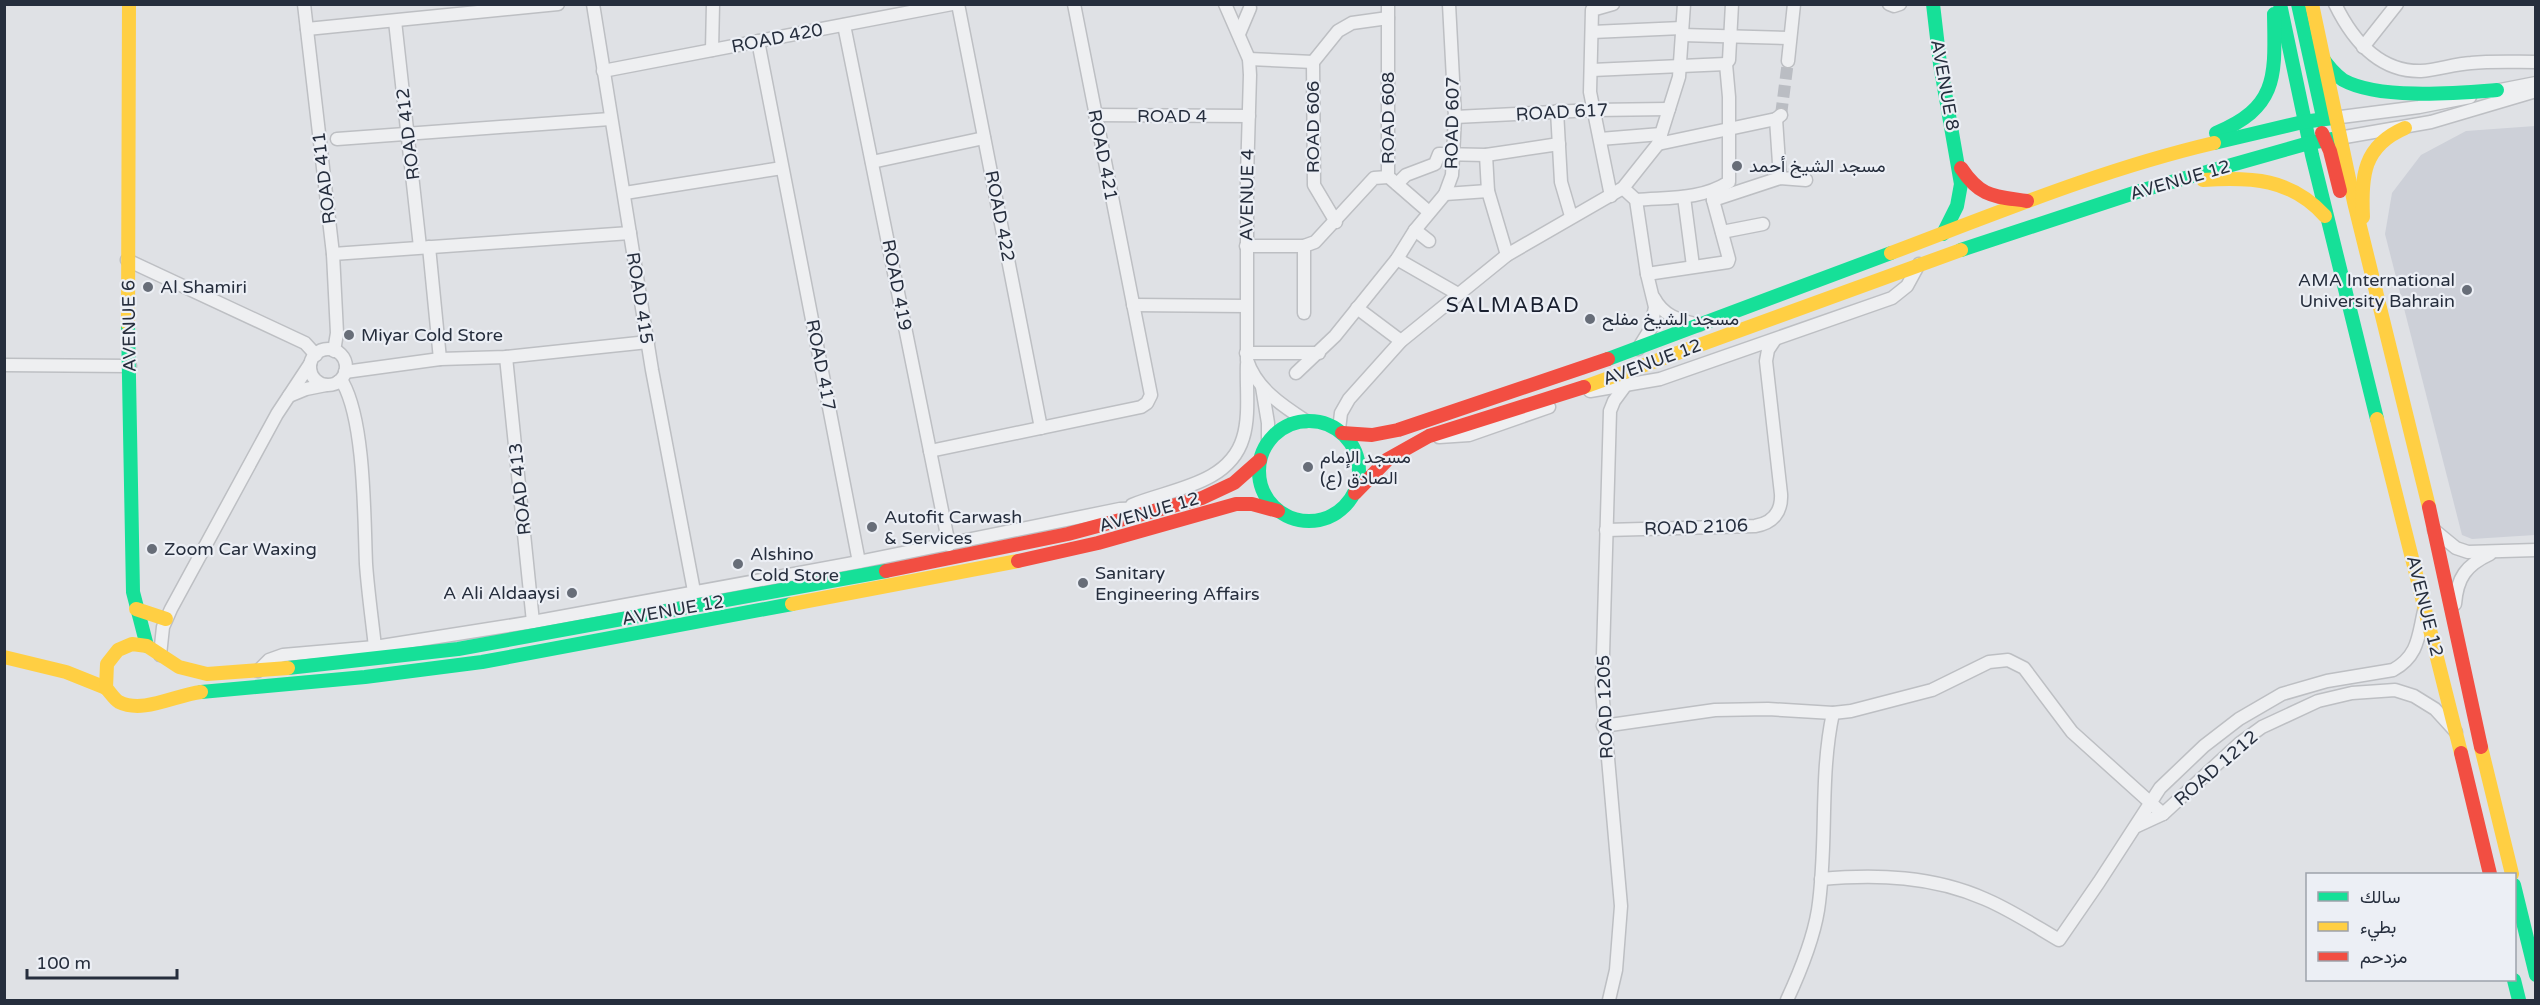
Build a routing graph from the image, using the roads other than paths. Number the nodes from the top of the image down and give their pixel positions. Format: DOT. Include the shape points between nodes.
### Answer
graph roads {
  1 [pos="129,4"];
  2 [pos="304,4"];
  3 [pos="558,4"];
  4 [pos="593,4"];
  5 [pos="713,4"];
  6 [pos="952,4"];
  7 [pos="958,4"];
  8 [pos="1074,4"];
  9 [pos="1388,4"];
  10 [pos="1449,4"];
  11 [pos="1613,4"];
  12 [pos="1684,4"];
  13 [pos="1732,4"];
  14 [pos="1794,4"];
  15 [pos="1889,4"];
  16 [pos="1900,4"];
  17 [pos="1933,4"];
  18 [pos="2274,4"];
  19 [pos="2280,4"];
  20 [pos="2298,4"];
  21 [pos="2312,4"];
  22 [pos="2336,4"];
  23 [pos="2397,4"];
  24 [pos="1602,5"];
  25 [pos="1252,6"];
  26 [pos="1226,8"];
  27 [pos="1388,18"];
  28 [pos="395,21"];
  29 [pos="844,25"];
  30 [pos="307,29"];
  31 [pos="1682,31"];
  32 [pos="1592,32"];
  33 [pos="1239,34"];
  34 [pos="1731,35"];
  35 [pos="1790,38"];
  36 [pos="758,41"];
  37 [pos="2362,46"];
  38 [pos="712,50"];
  39 [pos="2319,53"];
  40 [pos="1249,59"];
  41 [pos="1788,61"];
  42 [pos="1313,62"];
  43 [pos="2535,62"];
  44 [pos="1726,64"];
  45 [pos="1680,66"];
  46 [pos="1592,70"];
  47 [pos="603,71"];
  48 [pos="2535,83"];
  49 [pos="2497,90"];
  50 [pos="2535,91"];
  51 [pos="1669,109"];
  52 [pos="1593,110"];
  53 [pos="1557,111"];
  54 [pos="1095,116"];
  55 [pos="1249,116"];
  56 [pos="1455,117"];
  57 [pos="610,119"];
  58 [pos="2317,126"];
  59 [pos="2405,128"];
  60 [pos="1730,131"];
  61 [pos="409,134"];
  62 [pos="984,138"];
  63 [pos="337,139"];
  64 [pos="1600,139"];
  65 [pos="1660,139"];
  66 [pos="2333,139"];
  67 [pos="1558,144"];
  68 [pos="2170,153"];
  69 [pos="1453,154"];
  70 [pos="1486,154"];
  71 [pos="873,162"];
  72 [pos="1959,165"];
  73 [pos="782,168"];
  74 [pos="1780,178"];
  75 [pos="1806,180"];
  76 [pos="1392,181"];
  77 [pos="2167,184"];
  78 [pos="1623,188"];
  79 [pos="1488,192"];
  80 [pos="625,193"];
  81 [pos="1445,194"];
  82 [pos="1611,196"];
  83 [pos="1713,196"];
  84 [pos="1684,197"];
  85 [pos="1636,200"];
  86 [pos="2028,201"];
  87 [pos="2098,205"];
  88 [pos="1429,212"];
  89 [pos="1571,216"];
  90 [pos="2325,217"];
  91 [pos="1336,222"];
  92 [pos="1763,224"];
  93 [pos="1415,230"];
  94 [pos="1722,232"];
  95 [pos="630,233"];
  96 [pos="1943,234"];
  97 [pos="1429,241"];
  98 [pos="1246,246"];
  99 [pos="1304,246"];
  100 [pos="424,247"];
  101 [pos="333,254"];
  102 [pos="1507,255"];
  103 [pos="128,260"];
  104 [pos="1396,260"];
  105 [pos="1919,264"];
  106 [pos="1693,266"];
  107 [pos="2368,268"];
  108 [pos="1647,274"];
  109 [pos="1458,294"];
  110 [pos="1654,297"];
  111 [pos="1133,305"];
  112 [pos="1246,306"];
  113 [pos="1358,308"];
  114 [pos="1304,313"];
  115 [pos="1699,325"];
  116 [pos="2383,325"];
  117 [pos="1401,341"];
  118 [pos="1774,341"];
  119 [pos="648,342"];
  120 [pos="1638,349"];
  121 [pos="1745,350"];
  122 [pos="334,351"];
  123 [pos="1319,353"];
  124 [pos="1247,356"];
  125 [pos="506,357"];
  126 [pos="313,359"];
  127 [pos="440,359"];
  128 [pos="4,365"];
  129 [pos="130,366"];
  130 [pos="1766,367"];
  131 [pos="1296,373"];
  132 [pos="336,380"];
  133 [pos="1625,386"];
  134 [pos="1262,387"];
  135 [pos="1596,390"];
  136 [pos="288,397"];
  137 [pos="1610,411"];
  138 [pos="1306,421"];
  139 [pos="1041,428"];
  140 [pos="1341,431"];
  141 [pos="1429,436"];
  142 [pos="1268,442"];
  143 [pos="930,451"];
  144 [pos="1260,460"];
  145 [pos="1355,493"];
  146 [pos="1120,509"];
  147 [pos="1165,509"];
  148 [pos="1278,511"];
  149 [pos="1606,530"];
  150 [pos="2434,530"];
  151 [pos="949,545"];
  152 [pos="2535,550"];
  153 [pos="2497,552"];
  154 [pos="859,562"];
  155 [pos="694,591"];
  156 [pos="2425,606"];
  157 [pos="136,609"];
  158 [pos="2454,616"];
  159 [pos="166,619"];
  160 [pos="533,622"];
  161 [pos="147,646"];
  162 [pos="375,646"];
  163 [pos="160,655"];
  164 [pos="4,657"];
  165 [pos="258,671"];
  166 [pos="106,688"];
  167 [pos="1833,713"];
  168 [pos="1603,726"];
  169 [pos="2457,733"];
  170 [pos="2151,802"];
  171 [pos="2163,814"];
  172 [pos="2137,826"];
  173 [pos="2490,873"];
  174 [pos="2512,873"];
  175 [pos="1821,879"];
  176 [pos="2516,894"];
  177 [pos="2535,975"];
  178 [pos="2514,981"];
  179 [pos="1609,1000"];
  180 [pos="1787,1000"];
  181 [pos="2519,1000"];
  1 -- 103 [label="street, AVENUE 6"];
  2 -- 30 [label="street, ROAD 411"];
  3 -- 28 [label="street"];
  4 -- 47 [label="street, ROAD 415"];
  5 -- 38 [label="street"];
  6 -- 29 [label="street, ROAD 420"];
  7 -- 62 [label="street, ROAD 422"];
  8 -- 54 [label="street, ROAD 421"];
  9 -- 27 [label="street, ROAD 608"];
  10 -- 56 [label="street, ROAD 607"];
  11 -- 24 [label="street"];
  12 -- 31 [label="street"];
  13 -- 34 [label="street"];
  14 -- 35 [label="street"];
  15 -- 16 [label="street"];
  17 -- 72 [label="street, AVENUE 8"];
  18 -- 68 [label="street" via="2274,73 2261,107 2235,127"];
  19 -- 58 [label="street, AVENUE 12"];
  20 -- 58 [label="street" via="2316,94"];
  21 -- 39 [label="street, AVENUE 12"];
  22 -- 37 [label="street"];
  23 -- 37 [label="street"];
  24 -- 32 [label="street" via="1592,10"];
  25 -- 26 [label="street"];
  25 -- 33 [label="street"];
  26 -- 33 [label="street, AVENUE 4"];
  27 -- 42 [label="street, ROAD 606" via="1352,23 1338,31"];
  27 -- 76 [label="street, ROAD 608"];
  28 -- 30 [label="street"];
  28 -- 61 [label="street, ROAD 412"];
  29 -- 36 [label="street, ROAD 420"];
  29 -- 71 [label="street, ROAD 419"];
  30 -- 101 [label="street, ROAD 411"];
  31 -- 32 [label="street"];
  31 -- 34 [label="street"];
  31 -- 45 [label="street"];
  32 -- 46 [label="street"];
  33 -- 40 [label="street, AVENUE 4"];
  34 -- 35 [label="street"];
  34 -- 44 [label="street"];
  35 -- 41 [label="street"];
  36 -- 38 [label="street, ROAD 420"];
  36 -- 73 [label="street, ROAD 417"];
  37 -- 43 [label="street" via="2389,65 2412,70 2478,62"];
  38 -- 47 [label="street, ROAD 420"];
  39 -- 49 [label="street" via="2333,72 2355,85 2417,92"];
  39 -- 58 [label="street, AVENUE 12"];
  40 -- 42 [label="street, ROAD 606"];
  40 -- 55 [label="street, AVENUE 4"];
  42 -- 91 [label="street, ROAD 606" via="1314,185"];
  44 -- 45 [label="street"];
  44 -- 60 [label="street"];
  45 -- 46 [label="street"];
  45 -- 51 [label="street"];
  46 -- 52 [label="street"];
  47 -- 57 [label="street, ROAD 415"];
  48 -- 49 [label="street, AVENUE 12"];
  49 -- 58 [label="street, AVENUE 12"];
  50 -- 59 [label="street"];
  51 -- 52 [label="street, ROAD 617"];
  51 -- 65 [label="street"];
  52 -- 53 [label="street, ROAD 617"];
  52 -- 64 [label="street"];
  53 -- 56 [label="street, ROAD 617"];
  53 -- 67 [label="street"];
  54 -- 55 [label="street, ROAD 4"];
  54 -- 111 [label="street, ROAD 421"];
  55 -- 98 [label="street, AVENUE 4"];
  56 -- 69 [label="street, ROAD 607"];
  57 -- 61 [label="street"];
  57 -- 80 [label="street, ROAD 415"];
  58 -- 66 [label="street"];
  58 -- 66 [label="street"];
  58 -- 68 [label="street, AVENUE 12"];
  58 -- 77 [label="street, AVENUE 12"];
  58 -- 87 [label="street" via="2114,193"];
  58 -- 90 [label="street, AVENUE 12"];
  59 -- 66 [label="street"];
  59 -- 107 [label="street" via="2381,139 2368,162 2363,212"];
  60 -- 65 [label="street"];
  60 -- 74 [label="street" via="1778,117"];
  60 -- 83 [label="street" via="1730,180"];
  61 -- 63 [label="street"];
  61 -- 100 [label="street, ROAD 412"];
  62 -- 71 [label="street"];
  62 -- 139 [label="street, ROAD 422"];
  64 -- 65 [label="street"];
  64 -- 82 [label="street"];
  65 -- 78 [label="street"];
  66 -- 107 [label="street, AVENUE 12"];
  66 -- 116 [label="street" via="2365,293"];
  67 -- 70 [label="street"];
  67 -- 89 [label="street" via="1561,183"];
  68 -- 86 [label="street, AVENUE 12"];
  69 -- 70 [label="street"];
  69 -- 76 [label="street" via="1438,154 1435,164"];
  69 -- 81 [label="street, ROAD 607" via="1452,176"];
  70 -- 79 [label="street"];
  71 -- 143 [label="street, ROAD 419"];
  72 -- 86 [label="street, AVENUE 8" via="1979,192"];
  72 -- 96 [label="street, AVENUE 8" via="1958,206"];
  73 -- 80 [label="street"];
  73 -- 154 [label="street, ROAD 417"];
  74 -- 75 [label="street"];
  74 -- 83 [label="street"];
  76 -- 88 [label="street, ROAD 608"];
  76 -- 91 [label="street" via="1374,178"];
  77 -- 87 [label="street, AVENUE 12"];
  77 -- 90 [label="street" via="2210,179 2268,181 2302,195"];
  78 -- 82 [label="street"];
  78 -- 85 [label="street"];
  79 -- 81 [label="street"];
  79 -- 102 [label="street"];
  80 -- 95 [label="street, ROAD 415"];
  81 -- 88 [label="street, ROAD 607"];
  82 -- 89 [label="street"];
  83 -- 84 [label="street"];
  83 -- 94 [label="street"];
  84 -- 85 [label="street"];
  84 -- 106 [label="street"];
  85 -- 108 [label="street"];
  86 -- 96 [label="street, AVENUE 12"];
  87 -- 105 [label="street, AVENUE 12"];
  88 -- 93 [label="street, ROAD 607"];
  89 -- 102 [label="street"];
  90 -- 156 [label="street, AVENUE 12"];
  91 -- 99 [label="street" via="1315,242"];
  92 -- 94 [label="street"];
  93 -- 97 [label="street"];
  93 -- 104 [label="street, ROAD 607"];
  94 -- 106 [label="street" via="1728,262"];
  95 -- 100 [label="street"];
  95 -- 119 [label="street, ROAD 415"];
  96 -- 115 [label="street, AVENUE 12"];
  98 -- 99 [label="street"];
  98 -- 112 [label="street, AVENUE 4"];
  99 -- 114 [label="street"];
  100 -- 101 [label="street"];
  100 -- 127 [label="street"];
  101 -- 122 [label="street, ROAD 411" via="338,333"];
  102 -- 109 [label="street"];
  103 -- 126 [label="street" via="304,343"];
  103 -- 129 [label="street, AVENUE 6"];
  104 -- 109 [label="street"];
  104 -- 113 [label="street, ROAD 607"];
  105 -- 118 [label="street" via="1907,286 1892,298"];
  105 -- 141 [label="street, AVENUE 12" via="1552,399"];
  106 -- 108 [label="street"];
  107 -- 116 [label="street, AVENUE 12"];
  108 -- 110 [label="street"];
  109 -- 117 [label="street"];
  110 -- 115 [label="street" via="1665,313"];
  110 -- 120 [label="street" via="1651,328"];
  111 -- 112 [label="street"];
  111 -- 139 [label="street, ROAD 421" via="1151,395 1147,403"];
  112 -- 124 [label="street, AVENUE 4"];
  113 -- 117 [label="street"];
  113 -- 123 [label="street, ROAD 607"];
  115 -- 120 [label="street, AVENUE 12"];
  116 -- 150 [label="street, AVENUE 12"];
  117 -- 140 [label="street" via="1349,399 1341,413"];
  118 -- 121 [label="street"];
  118 -- 130 [label="street, ROAD 2106" via="1768,350"];
  119 -- 125 [label="street"];
  119 -- 155 [label="street, ROAD 415"];
  120 -- 140 [label="street, AVENUE 12" via="1398,430 1372,435"];
  121 -- 130 [label="street" via="1760,357"];
  121 -- 133 [label="street" via="1660,379"];
  122 -- 126 [label="street" via="322,351"];
  122 -- 132 [label="street" via="345,362"];
  123 -- 124 [label="street"];
  123 -- 131 [label="street, ROAD 607"];
  124 -- 134 [label="street, AVENUE 4"];
  124 -- 146 [label="street" via="1244,438 1237,453 1213,476"];
  125 -- 127 [label="street"];
  125 -- 160 [label="street, ROAD 413"];
  126 -- 132 [label="street" via="312,376 320,384"];
  126 -- 136 [label="street"];
  127 -- 132 [label="street"];
  128 -- 129 [label="street"];
  129 -- 157 [label="street, AVENUE 6" via="131,546"];
  130 -- 149 [label="street, ROAD 2106" via="1781,494 1774,517 1755,526"];
  132 -- 136 [label="street"];
  132 -- 162 [label="street" via="343,383 354,412"];
  133 -- 135 [label="street"];
  133 -- 137 [label="street, ROAD 1205"];
  134 -- 138 [label="street, AVENUE 4"];
  134 -- 142 [label="street, AVENUE 4"];
  135 -- 137 [label="street"];
  135 -- 141 [label="street" via="1480,432 1458,437"];
  136 -- 159 [label="street"];
  137 -- 149 [label="street, ROAD 1205"];
  138 -- 140 [label="street" via="1326,423"];
  138 -- 142 [label="street" via="1278,431"];
  139 -- 143 [label="street"];
  140 -- 145 [label="street" via="1359,461"];
  141 -- 145 [label="street, AVENUE 12" via="1388,459"];
  142 -- 144 [label="street"];
  143 -- 151 [label="street, ROAD 419"];
  144 -- 147 [label="street, AVENUE 12" via="1218,491"];
  144 -- 148 [label="street" via="1262,488"];
  145 -- 148 [label="street" via="1342,509 1316,521 1302,521"];
  146 -- 147 [label="street"];
  146 -- 151 [label="street"];
  147 -- 165 [label="street, AVENUE 12" via="963,557 458,649"];
  148 -- 166 [label="street, AVENUE 12" via="1236,504 1098,543 978,570 482,662 185,694 136,707 122,704"];
  149 -- 168 [label="street, ROAD 1205"];
  150 -- 153 [label="street, AVENUE 12" via="2456,548"];
  150 -- 158 [label="street, AVENUE 12"];
  151 -- 154 [label="street"];
  152 -- 153 [label="street, AVENUE 12"];
  153 -- 158 [label="street, AVENUE 12" via="2465,569 2456,589"];
  154 -- 155 [label="street"];
  155 -- 160 [label="street"];
  156 -- 169 [label="street, AVENUE 12"];
  156 -- 170 [label="street, ROAD 1212" via="2416,648 2394,670 2312,685 2260,705 2204,746 2160,788"];
  157 -- 159 [label="street"];
  157 -- 161 [label="street, AVENUE 6"];
  158 -- 174 [label="street, AVENUE 12"];
  159 -- 163 [label="street"];
  160 -- 162 [label="street"];
  161 -- 163 [label="street, AVENUE 12"];
  161 -- 166 [label="street" via="125,646 112,656 105,672"];
  162 -- 165 [label="street" via="283,655 269,660"];
  163 -- 165 [label="street, AVENUE 12" via="198,673"];
  164 -- 166 [label="street, AVENUE 12" via="66,672"];
  167 -- 168 [label="street" via="1715,710"];
  167 -- 170 [label="street" via="1932,690 1989,662 2008,660 2024,668 2072,732"];
  167 -- 175 [label="street" via="1826,762"];
  168 -- 179 [label="street, ROAD 1205" via="1621,906"];
  169 -- 171 [label="street, ROAD 1212" via="2435,710 2407,692 2381,690 2318,701 2240,743"];
  169 -- 173 [label="street, AVENUE 12"];
  170 -- 171 [label="street"];
  170 -- 172 [label="street, ROAD 1212"];
  171 -- 172 [label="street, ROAD 1212"];
  172 -- 175 [label="street, ROAD 1212" via="2059,940 1985,899 1946,886 1865,875"];
  175 -- 180 [label="street" via="1813,936"];
  176 -- 177 [label="street"];
  178 -- 181 [label="street"];
}
